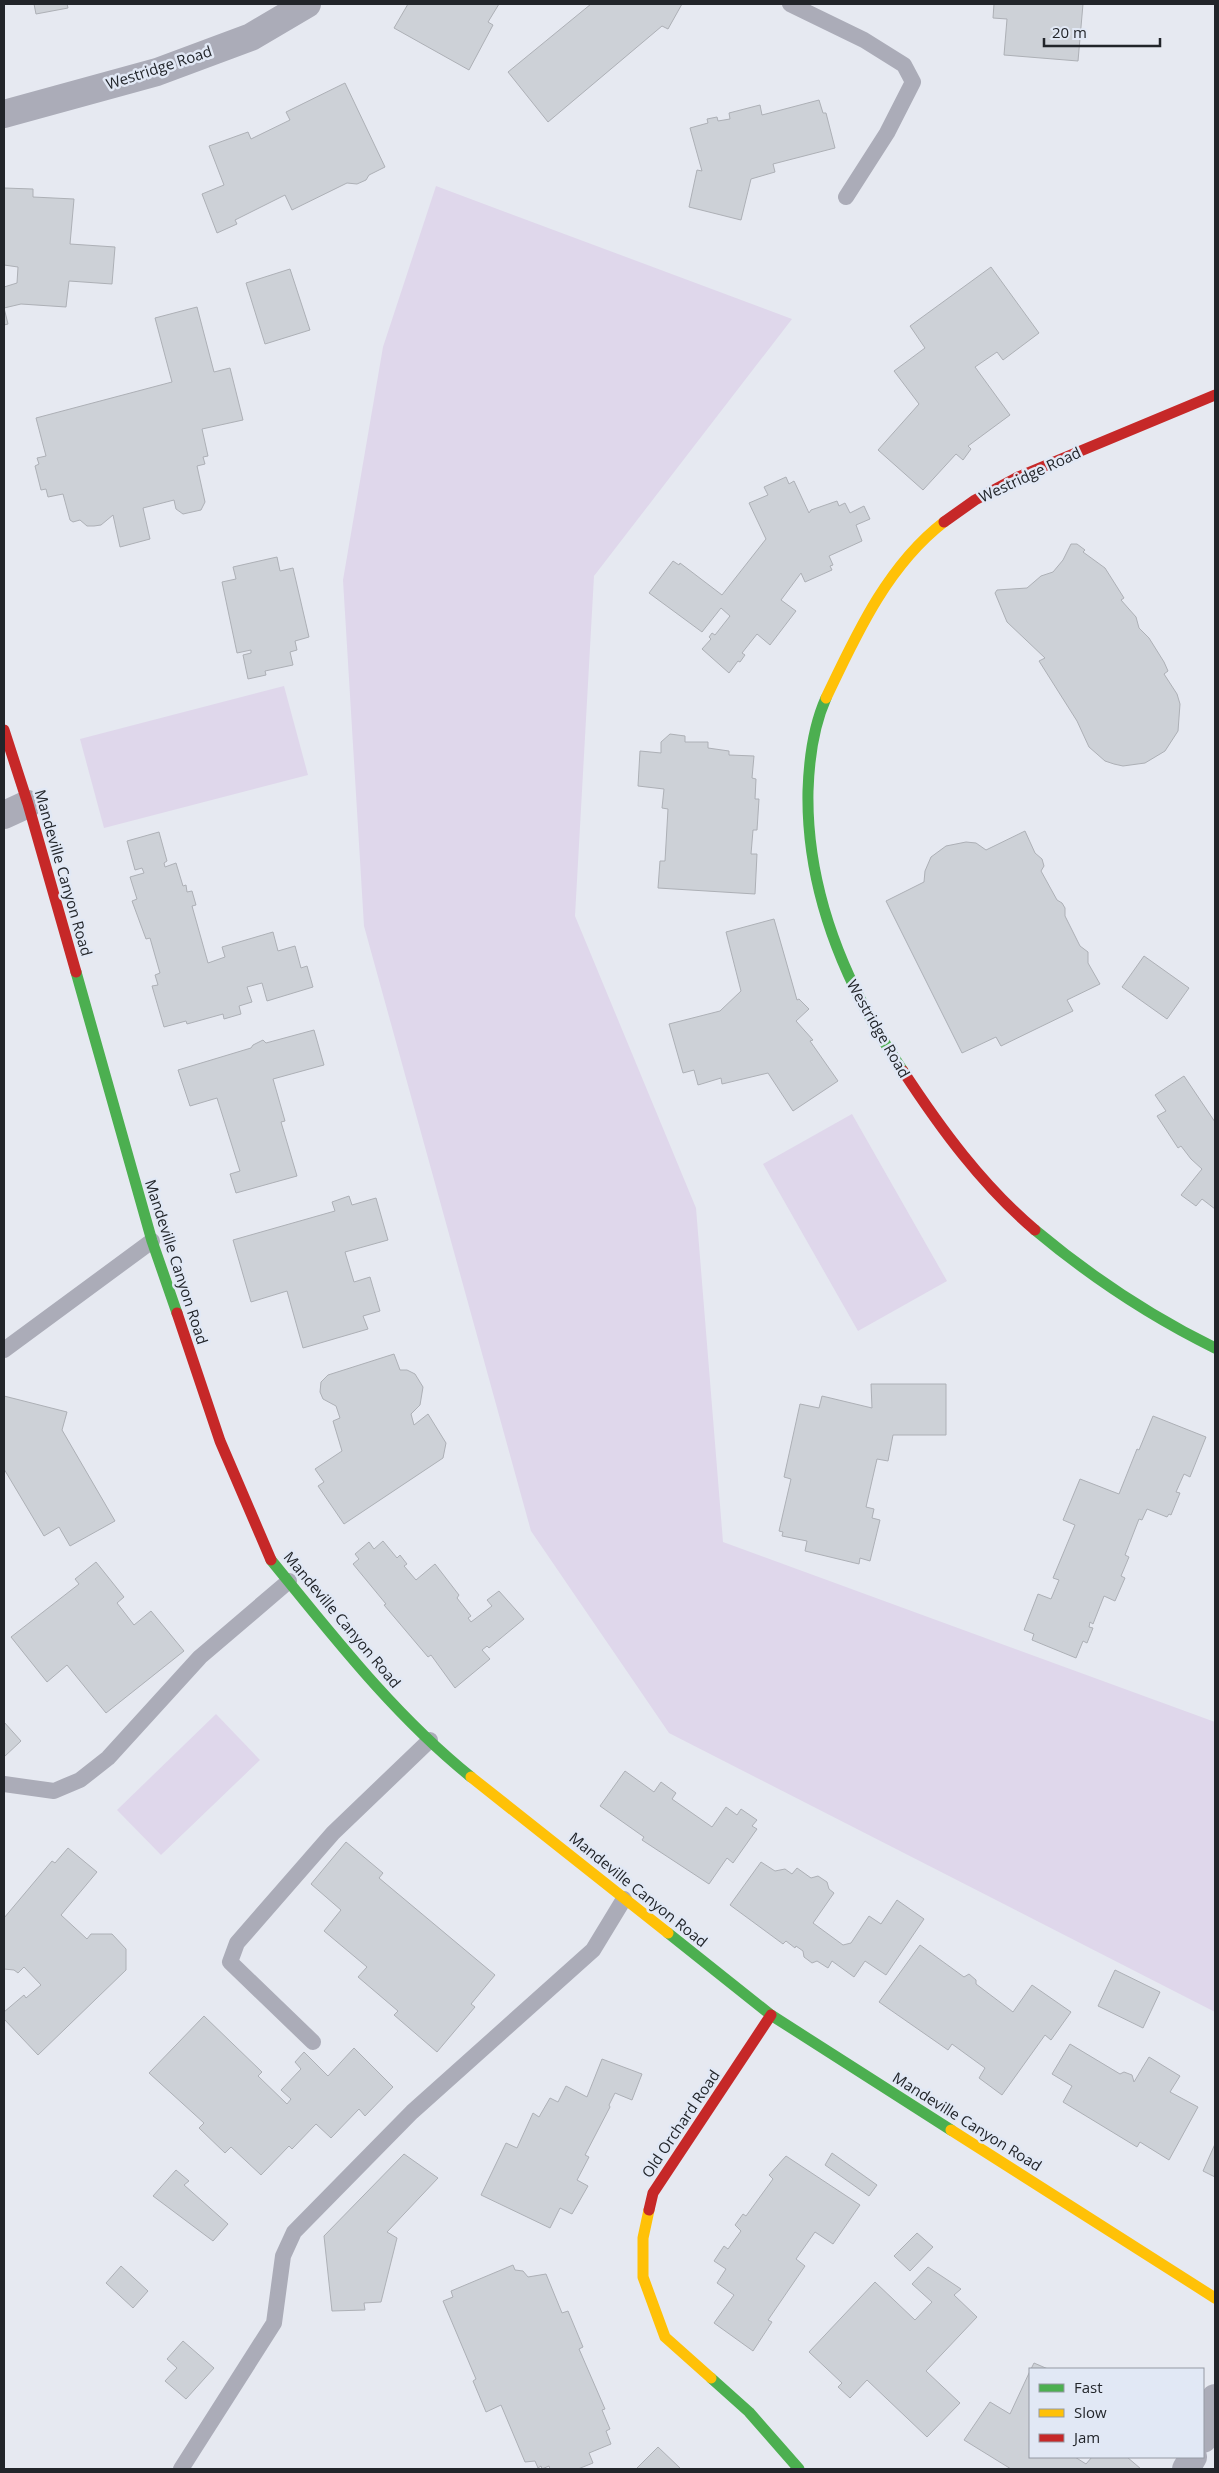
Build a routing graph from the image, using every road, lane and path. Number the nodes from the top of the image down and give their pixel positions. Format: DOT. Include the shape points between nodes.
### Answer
graph roads {
  1 [pos="307,4"];
  2 [pos="790,4"];
  3 [pos="4,114"];
  4 [pos="846,197"];
  5 [pos="1215,395"];
  6 [pos="4,730"];
  7 [pos="16,809"];
  8 [pos="152,1240"];
  9 [pos="1215,1348"];
  10 [pos="4,1350"];
  11 [pos="289,1581"];
  12 [pos="430,1740"];
  13 [pos="4,1784"];
  14 [pos="624,1899"];
  15 [pos="771,2015"];
  16 [pos="314,2042"];
  17 [pos="1215,2298"];
  18 [pos="1215,2398"];
  19 [pos="1204,2445"];
  20 [pos="1194,2458"];
  21 [pos="181,2469"];
  22 [pos="799,2469"];
  23 [pos="1186,2469"];
  1 -- 3 [label="street, Westridge Road" via="251,37 166,68"];
  2 -- 4 [label="lane" via="864,40 904,65 913,82 887,133"];
  5 -- 9 [label="street, Westridge Road" via="995,488 956,512 920,543 895,573 853,639 818,718 809,809 810,852 824,913 844,969 872,1024 908,1081 981,1177 1019,1217 1101,1280 1190,1336"];
  6 -- 7 [label="street, Mandeville Canyon Road"];
  7 -- 8 [label="street, Mandeville Canyon Road"];
  8 -- 10 [label="lane"];
  8 -- 11 [label="street, Mandeville Canyon Road" via="220,1441 270,1558"];
  11 -- 12 [label="street, Mandeville Canyon Road" via="366,1676"];
  11 -- 13 [label="lane" via="200,1657 108,1758 80,1780 54,1791"];
  12 -- 14 [label="street, Mandeville Canyon Road"];
  12 -- 16 [label="lane" via="333,1833 237,1944 230,1962"];
  14 -- 15 [label="street, Mandeville Canyon Road"];
  14 -- 21 [label="lane" via="594,1950 412,2112 294,2232 283,2256 274,2323"];
  15 -- 17 [label="street, Mandeville Canyon Road"];
  15 -- 22 [label="street, Old Orchard Road" via="653,2193 643,2238 643,2276 665,2337 749,2412"];
  18 -- 19 [label="street"];
  20 -- 23 [label="street"];
}
